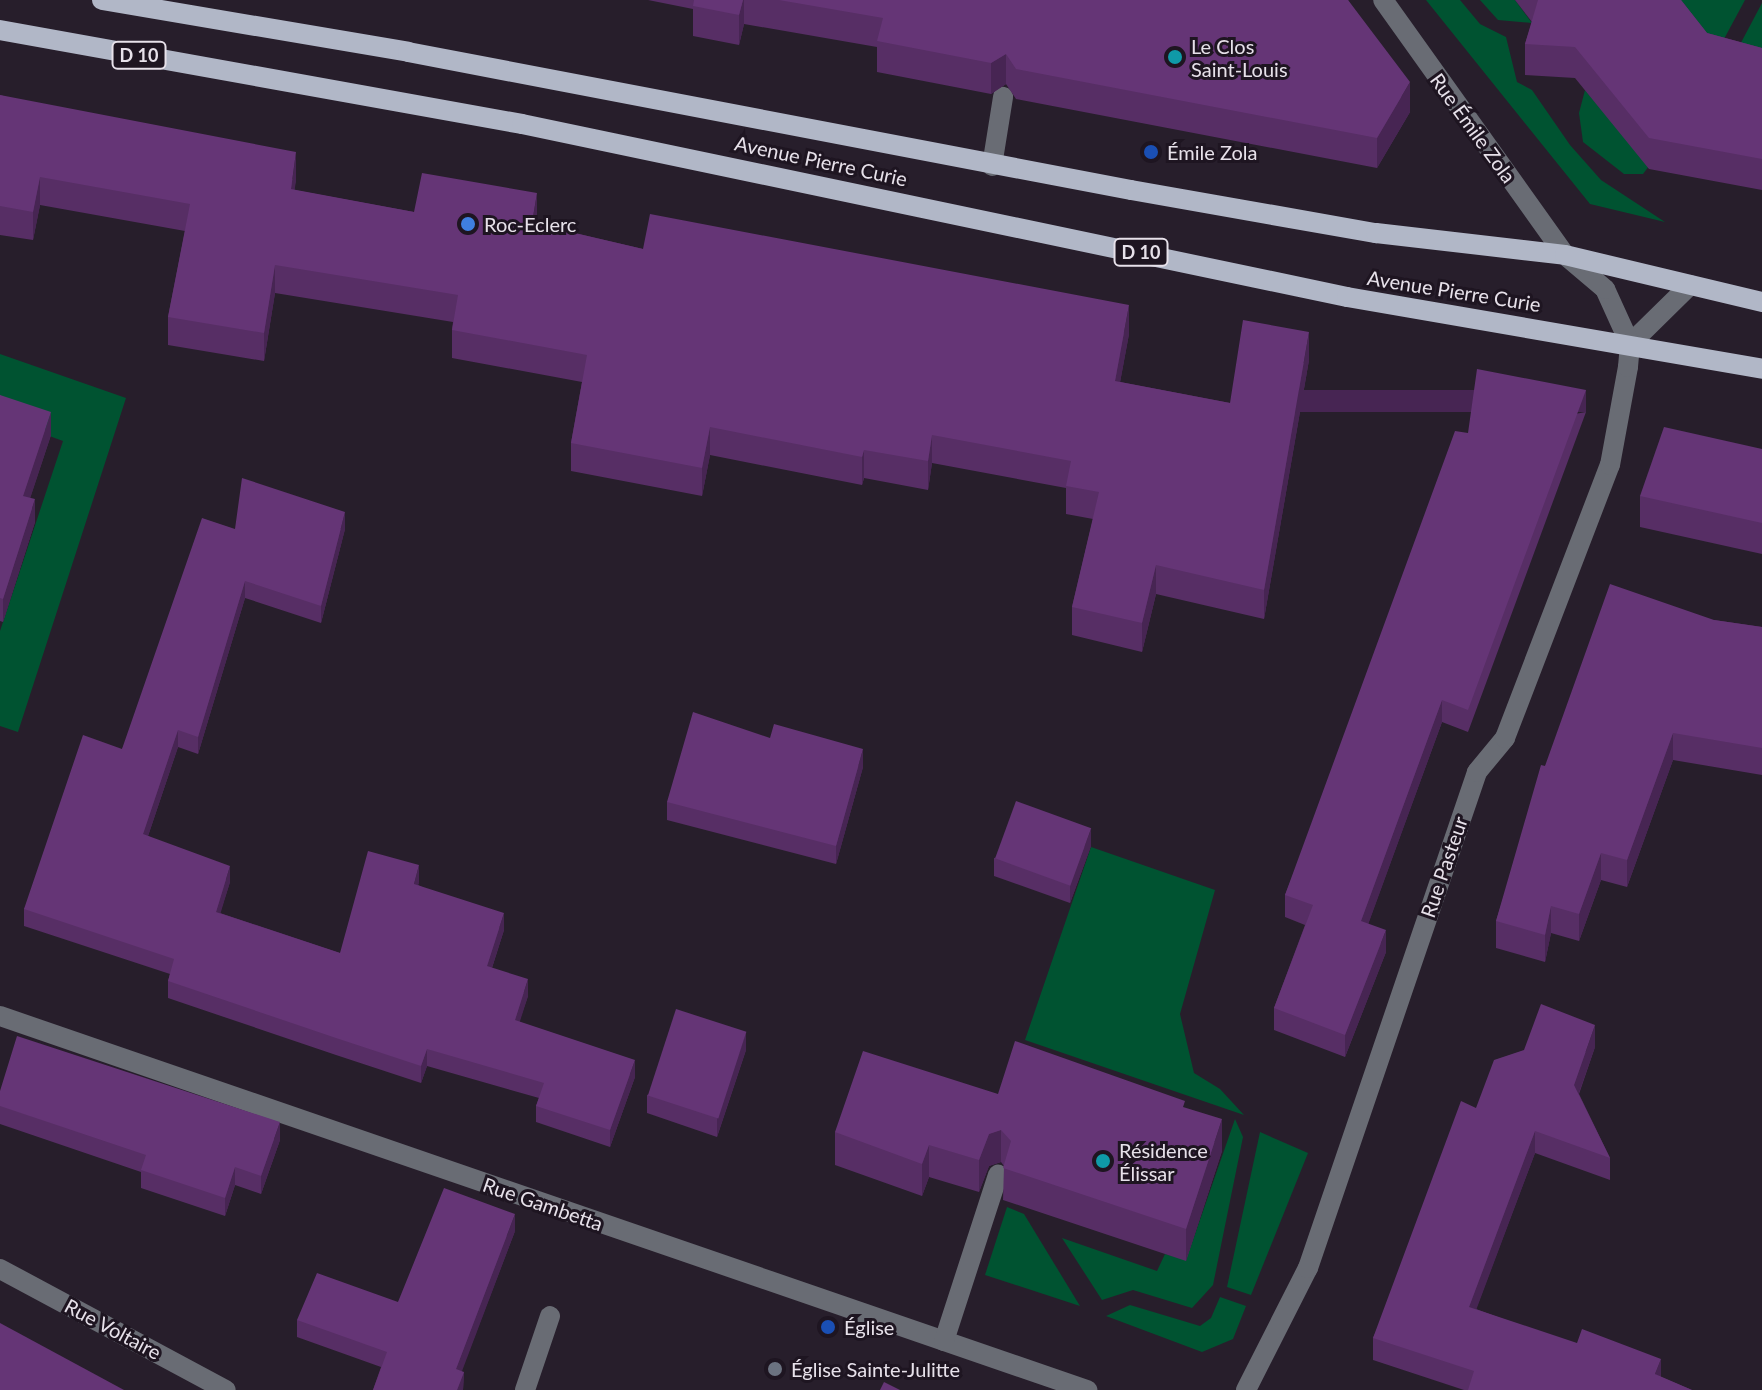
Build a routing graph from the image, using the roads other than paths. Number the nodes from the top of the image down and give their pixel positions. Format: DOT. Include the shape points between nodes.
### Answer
graph roads {
  1 [pos="102,0"];
  2 [pos="1383,0"];
  3 [pos="0,30"];
  4 [pos="1003,97"];
  5 [pos="992,166"];
  6 [pos="1565,255"];
  7 [pos="1690,285"];
  8 [pos="1762,302"];
  9 [pos="1630,344"];
  10 [pos="1762,369"];
  11 [pos="0,1016"];
  12 [pos="998,1175"];
  13 [pos="0,1269"];
  14 [pos="550,1316"];
  15 [pos="944,1341"];
  16 [pos="226,1390"];
  17 [pos="525,1390"];
  18 [pos="1087,1390"];
  19 [pos="1246,1390"];
  1 -- 5 [label="main road, Avenue Pierre Curie / D 10" via="483,66"];
  2 -- 6 [label="street, Rue Émile Zola"];
  3 -- 9 [label="main road, Avenue Pierre Curie / D 10" via="522,124 1347,297"];
  4 -- 5 [label="street"];
  5 -- 6 [label="main road, Avenue Pierre Curie / D 10" via="1376,233"];
  6 -- 7 [label="main road, Avenue Pierre Curie / D 10"];
  6 -- 9 [label="street" via="1605,289"];
  7 -- 8 [label="main road, Avenue Pierre Curie / D 10"];
  7 -- 9 [label="street"];
  9 -- 10 [label="main road, Avenue Pierre Curie / D 10"];
  9 -- 19 [label="street, Rue Pasteur" via="1610,465 1505,738 1477,772 1308,1268"];
  11 -- 15 [label="street, Rue Gambetta"];
  12 -- 15 [label="street"];
  13 -- 16 [label="street, Rue Voltaire"];
  14 -- 17 [label="street"];
  15 -- 18 [label="street, Rue Gambetta"];
}
